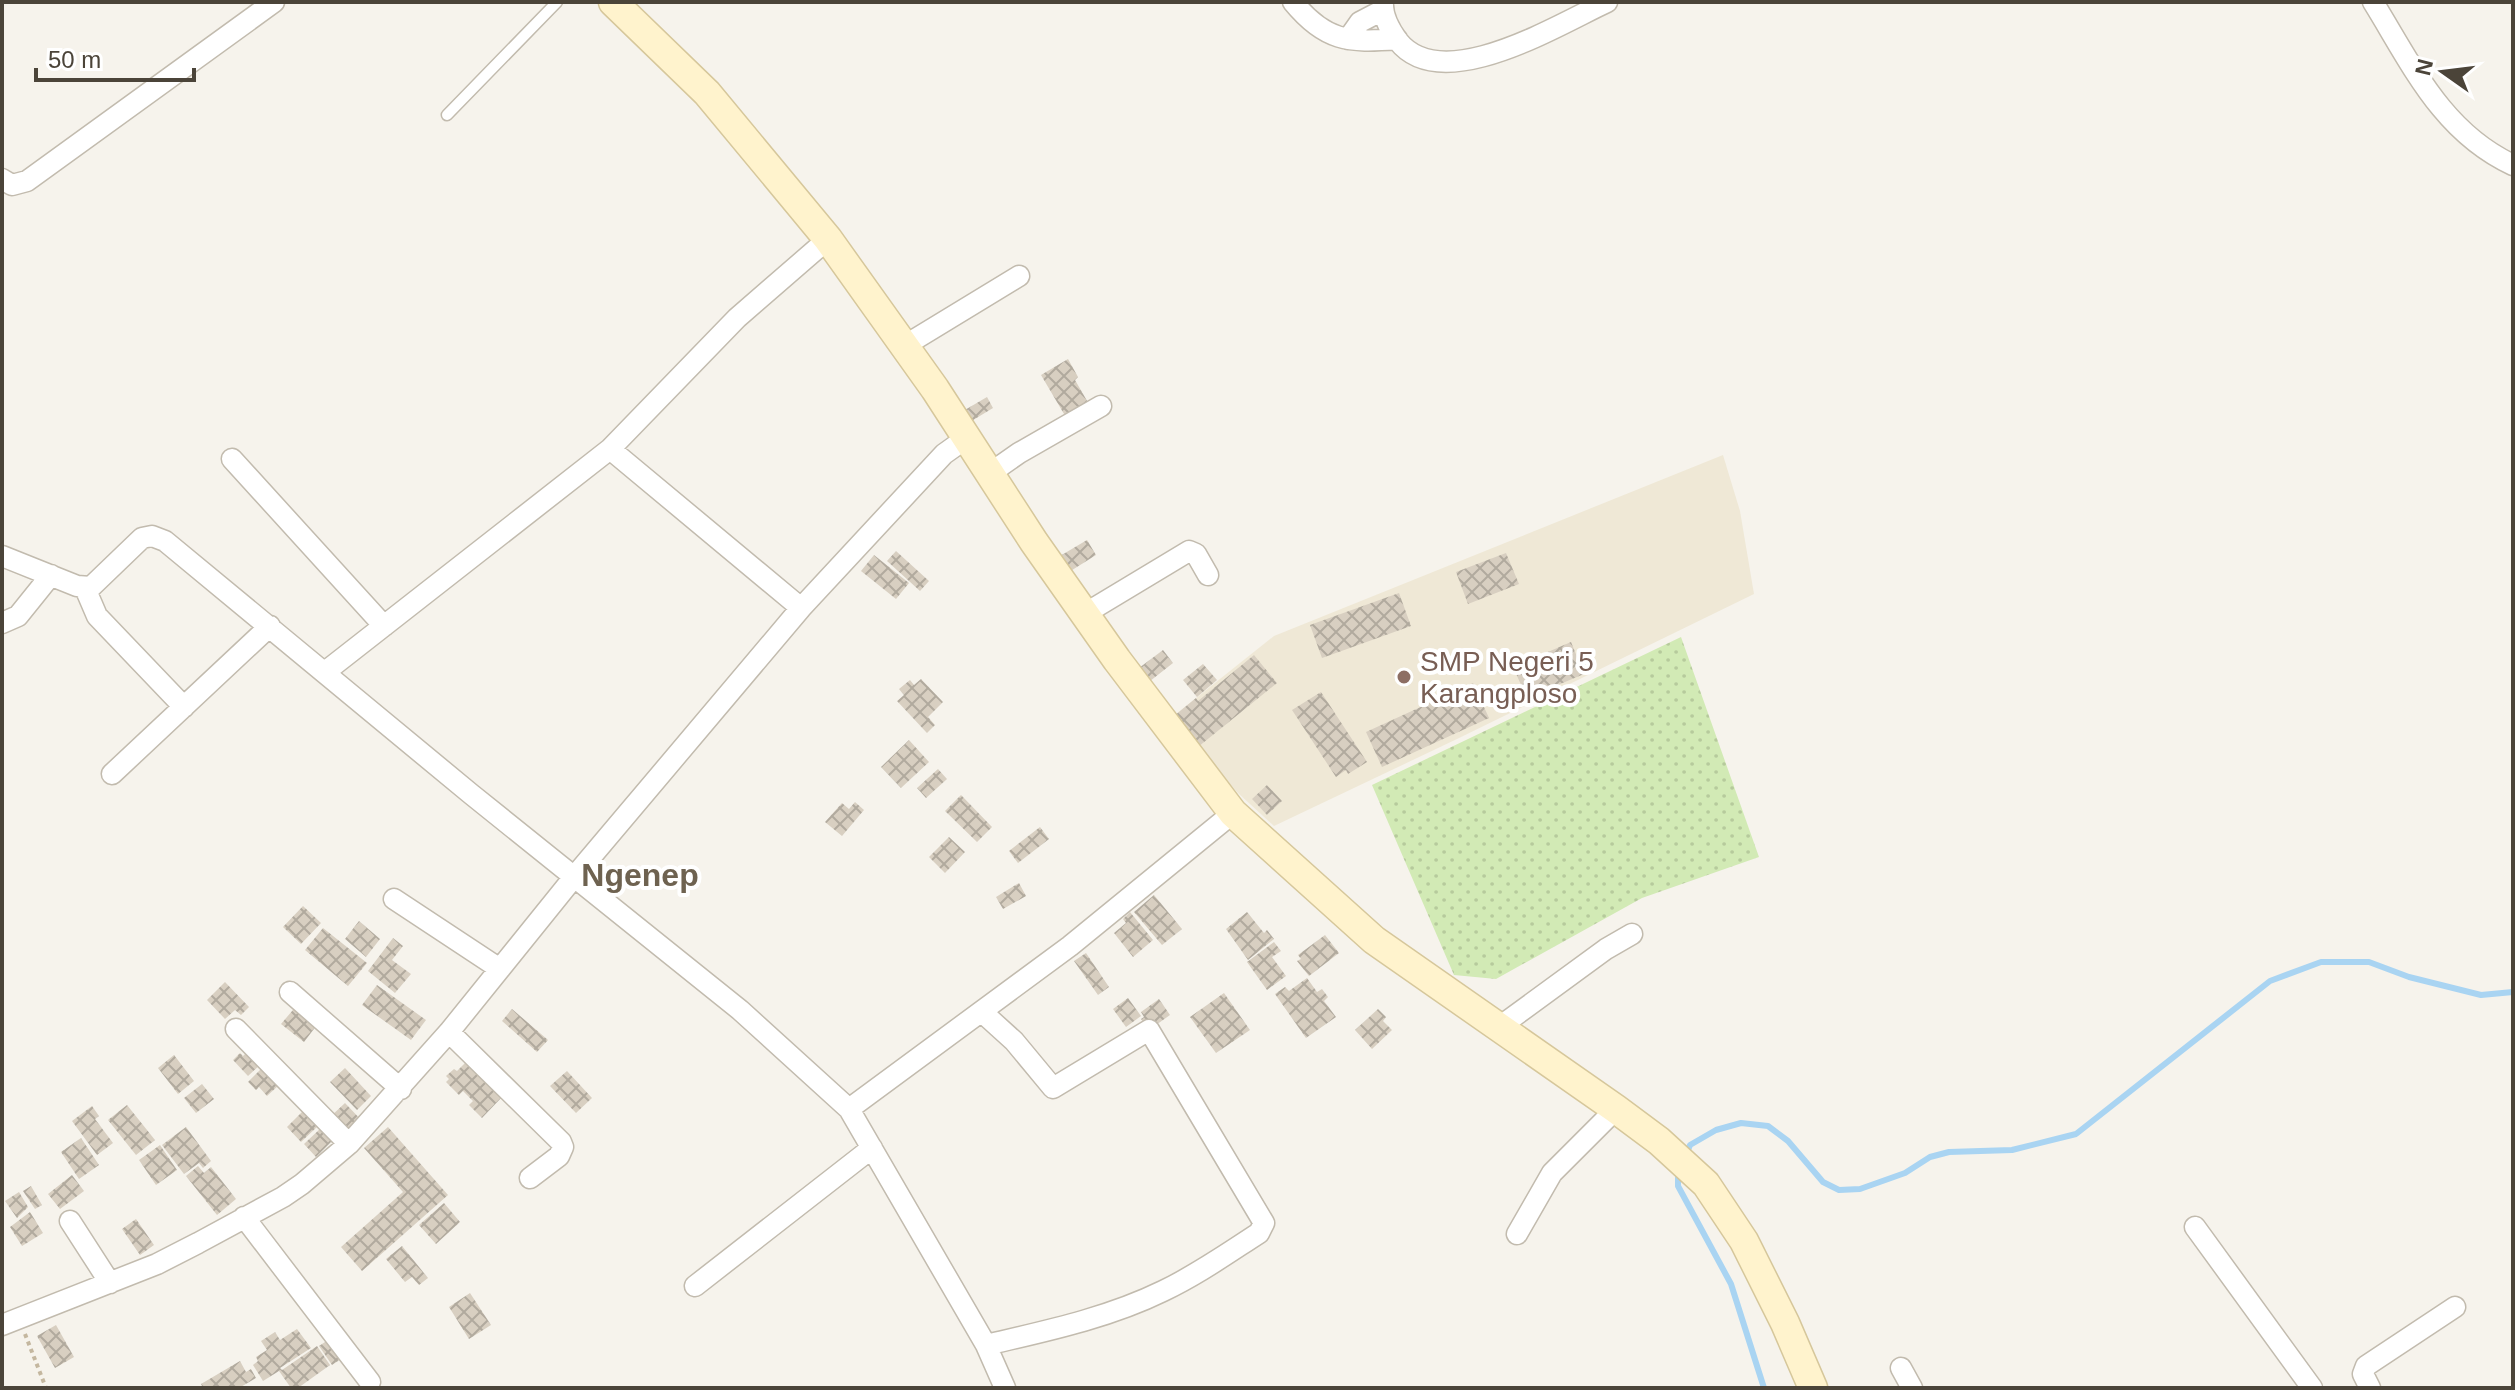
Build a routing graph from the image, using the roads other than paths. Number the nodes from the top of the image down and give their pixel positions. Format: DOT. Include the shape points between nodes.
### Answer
graph roads {
  1 [pos="274,2"];
  2 [pos="557,2"];
  3 [pos="613,2"];
  4 [pos="1293,2"];
  5 [pos="1607,2"];
  6 [pos="2373,2"];
  7 [pos="1383,6"];
  8 [pos="1348,39"];
  9 [pos="1397,39"];
  10 [pos="447,115"];
  11 [pos="2513,165"];
  12 [pos="2,179"];
  13 [pos="828,239"];
  14 [pos="1019,276"];
  15 [pos="904,346"];
  16 [pos="1101,406"];
  17 [pos="965,439"];
  18 [pos="610,449"];
  19 [pos="232,459"];
  20 [pos="989,474"];
  21 [pos="2,556"];
  22 [pos="51,575"];
  23 [pos="1208,575"];
  24 [pos="85,588"];
  25 [pos="801,608"];
  26 [pos="1086,613"];
  27 [pos="2,623"];
  28 [pos="270,626"];
  29 [pos="384,626"];
  30 [pos="325,672"];
  31 [pos="184,707"];
  32 [pos="112,774"];
  33 [pos="1233,813"];
  34 [pos="574,877"];
  35 [pos="394,899"];
  36 [pos="1632,934"];
  37 [pos="500,969"];
  38 [pos="290,992"];
  39 [pos="982,1012"];
  40 [pos="1498,1028"];
  41 [pos="236,1029"];
  42 [pos="449,1032"];
  43 [pos="401,1089"];
  44 [pos="849,1109"];
  45 [pos="1616,1109"];
  46 [pos="349,1144"];
  47 [pos="872,1148"];
  48 [pos="530,1178"];
  49 [pos="244,1217"];
  50 [pos="70,1221"];
  51 [pos="2195,1227"];
  52 [pos="1517,1234"];
  53 [pos="110,1283"];
  54 [pos="695,1286"];
  55 [pos="2455,1307"];
  56 [pos="8,1318"];
  57 [pos="986,1345"];
  58 [pos="1901,1368"];
  59 [pos="370,1382"];
  60 [pos="1005,1388"];
  61 [pos="1813,1388"];
  62 [pos="1912,1388"];
  63 [pos="2312,1388"];
  64 [pos="2370,1388"];
  1 -- 12 [label="street" via="27,181 12,185"];
  2 -- 10 [label="lane"];
  3 -- 13 [label="street" via="707,93"];
  4 -- 8 [label="street" via="1320,29"];
  5 -- 9 [label="street" via="1497,54 1463,60 1426,61"];
  6 -- 11 [label="street" via="2444,113 2481,146"];
  7 -- 8 [label="street" via="1360,22"];
  7 -- 9 [label="street"];
  8 -- 9 [label="street"];
  13 -- 15 [label="street"];
  13 -- 18 [label="street" via="737,318"];
  14 -- 15 [label="street"];
  15 -- 17 [label="street"];
  16 -- 20 [label="street"];
  17 -- 20 [label="street"];
  17 -- 25 [label="street" via="944,454"];
  18 -- 25 [label="street"];
  18 -- 29 [label="street"];
  19 -- 29 [label="street"];
  20 -- 26 [label="street"];
  21 -- 22 [label="street"];
  22 -- 24 [label="street"];
  22 -- 27 [label="street" via="18,616"];
  23 -- 26 [label="street" via="1189,551"];
  24 -- 28 [label="street" via="101,580 142,538 152,536"];
  24 -- 31 [label="street" via="97,616"];
  25 -- 34 [label="street"];
  26 -- 33 [label="street"];
  28 -- 30 [label="street"];
  28 -- 31 [label="street"];
  29 -- 30 [label="street"];
  30 -- 34 [label="street"];
  31 -- 32 [label="street"];
  33 -- 39 [label="street"];
  33 -- 40 [label="street" via="1374,940"];
  34 -- 37 [label="street"];
  34 -- 44 [label="street" via="740,1010"];
  35 -- 37 [label="street"];
  36 -- 40 [label="street"];
  37 -- 42 [label="street"];
  38 -- 43 [label="street"];
  39 -- 44 [label="street"];
  39 -- 57 [label="street" via="1053,1088 1149,1030 1264,1223 1259,1233 1151,1296 1063,1327"];
  40 -- 45 [label="street"];
  41 -- 46 [label="street"];
  42 -- 43 [label="street"];
  42 -- 48 [label="street" via="561,1142 559,1156"];
  43 -- 46 [label="street"];
  44 -- 47 [label="street"];
  45 -- 52 [label="street" via="1552,1173"];
  45 -- 61 [label="street" via="1692,1171 1723,1208 1744,1241"];
  46 -- 49 [label="street" via="302,1184"];
  47 -- 54 [label="street"];
  47 -- 57 [label="street"];
  49 -- 53 [label="street"];
  49 -- 59 [label="street"];
  50 -- 53 [label="street"];
  51 -- 63 [label="street"];
  53 -- 56 [label="street"];
  55 -- 64 [label="street" via="2366,1366 2363,1374"];
  57 -- 60 [label="street"];
  58 -- 62 [label="street"];
}
